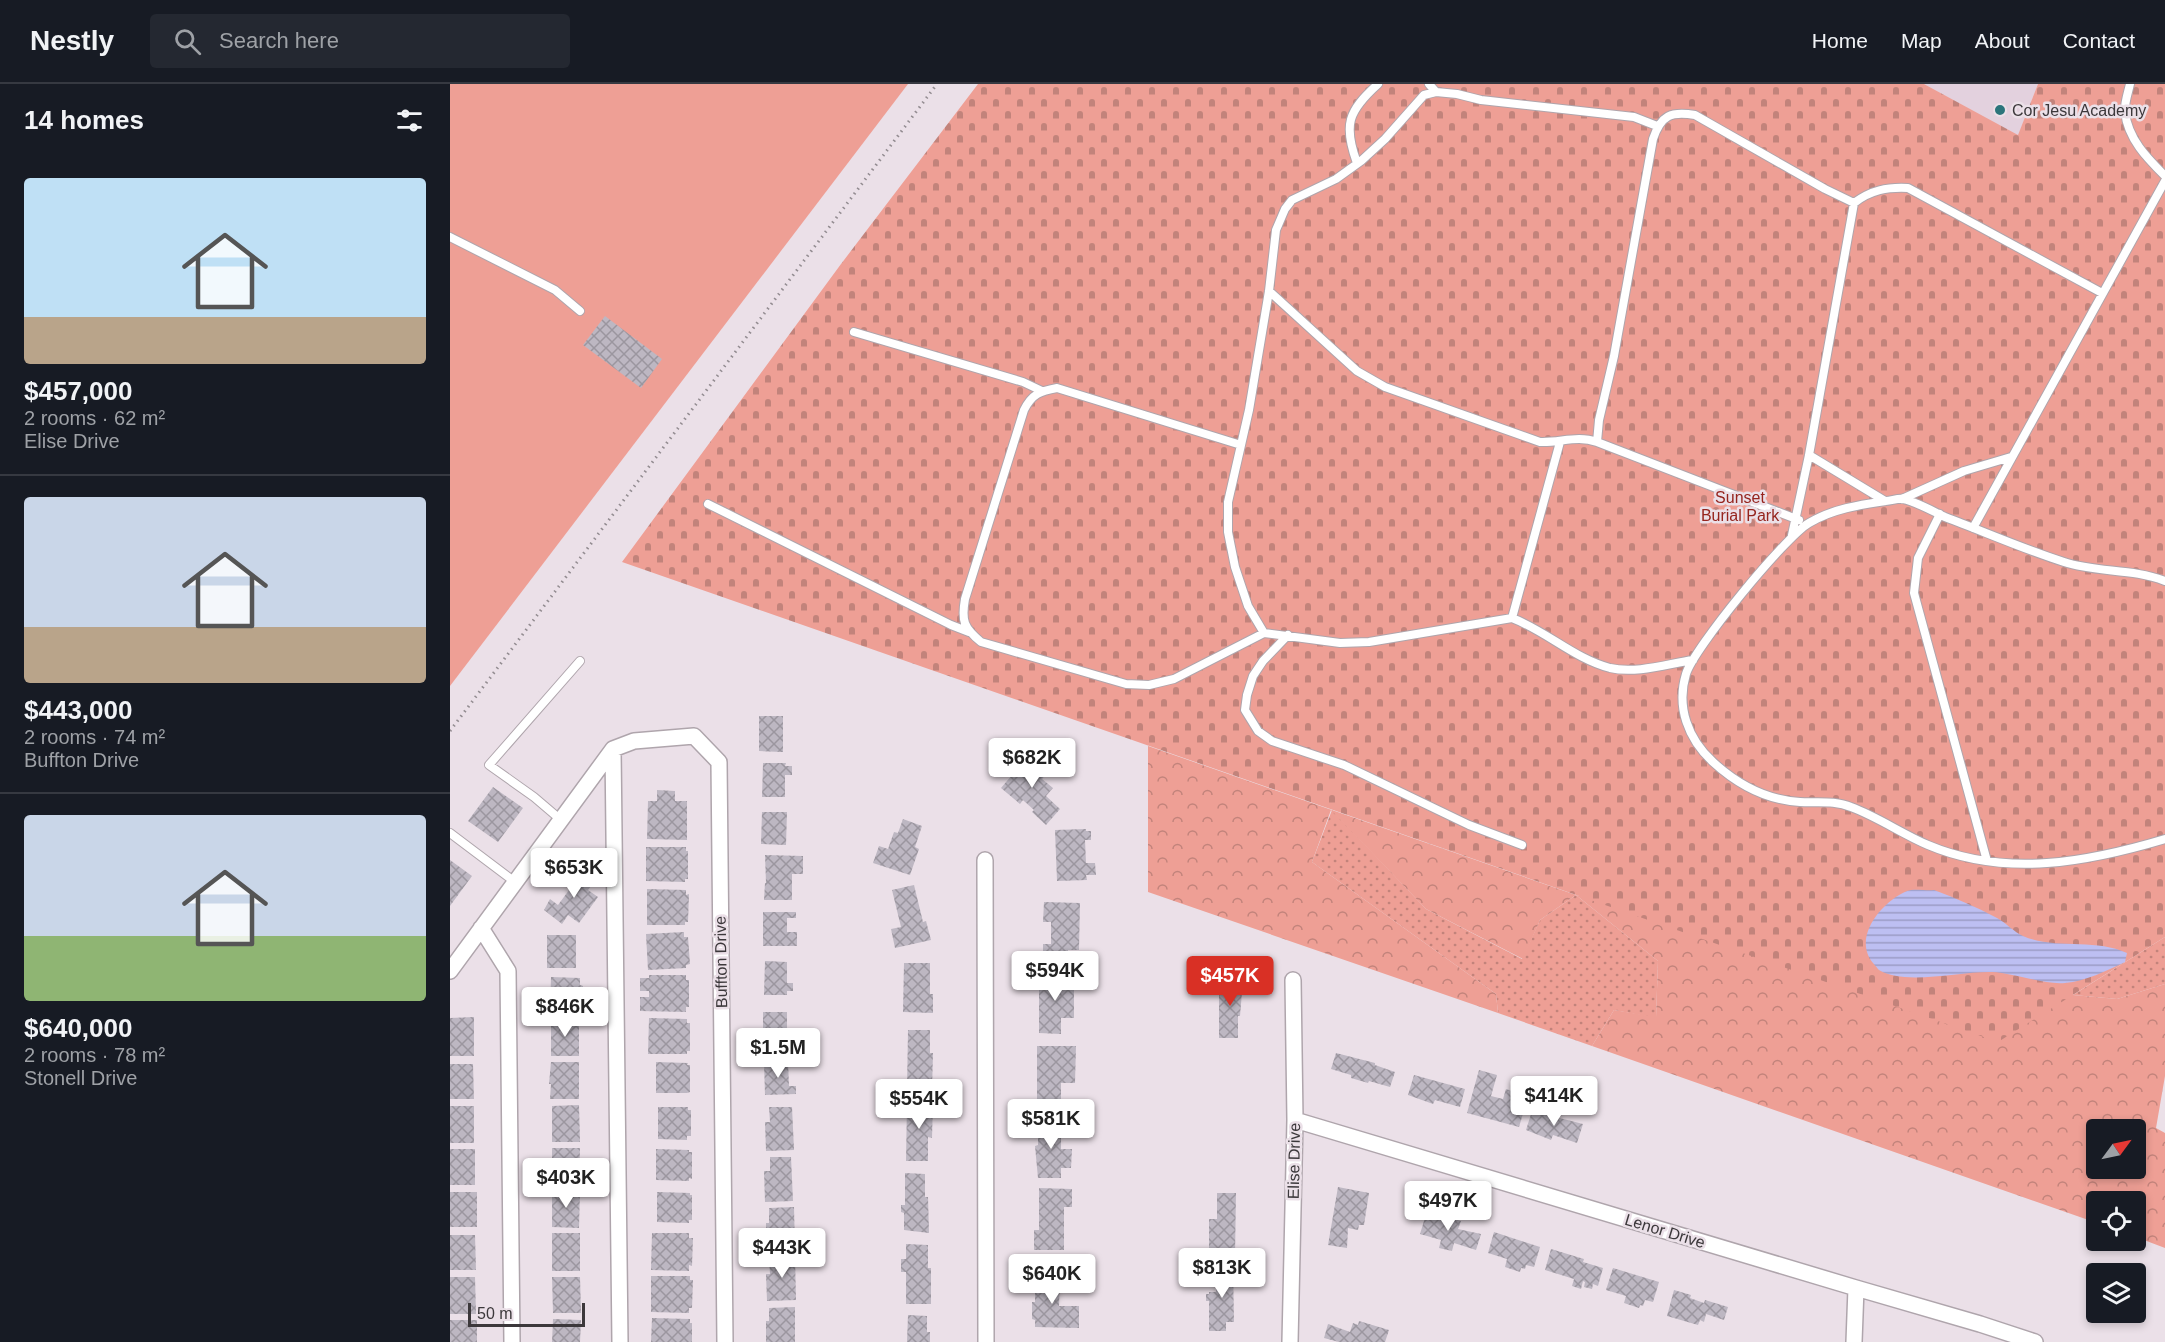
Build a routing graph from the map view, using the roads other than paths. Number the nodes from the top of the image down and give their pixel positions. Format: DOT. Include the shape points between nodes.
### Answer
graph roads {
  1 [pos="1378,84"];
  2 [pos="1429,84"];
  3 [pos="2130,84"];
  4 [pos="1436,92"];
  5 [pos="1658,126"];
  6 [pos="1357,163"];
  7 [pos="2165,176"];
  8 [pos="2165,181"];
  9 [pos="1854,203"];
  10 [pos="450,237"];
  11 [pos="1269,291"];
  12 [pos="2102,293"];
  13 [pos="580,311"];
  14 [pos="854,332"];
  15 [pos="1041,391"];
  16 [pos="1597,441"];
  17 [pos="1560,442"];
  18 [pos="1241,445"];
  19 [pos="1809,455"];
  20 [pos="2011,457"];
  21 [pos="1902,499"];
  22 [pos="1885,501"];
  23 [pos="708,504"];
  24 [pos="1940,514"];
  25 [pos="1796,519"];
  26 [pos="1809,522"];
  27 [pos="1973,528"];
  28 [pos="1792,535"];
  29 [pos="2165,581"];
  30 [pos="1512,618"];
  31 [pos="969,632"];
  32 [pos="1264,633"];
  33 [pos="1288,635"];
  34 [pos="1693,660"];
  35 [pos="580,661"];
  36 [pos="613,749"];
  37 [pos="561,819"];
  38 [pos="450,832"];
  39 [pos="2165,839"];
  40 [pos="1522,845"];
  41 [pos="985,860"];
  42 [pos="1987,861"];
  43 [pos="515,882"];
  44 [pos="481,928"];
  45 [pos="450,971"];
  46 [pos="1293,980"];
  47 [pos="1295,1120"];
  48 [pos="1856,1288"];
  49 [pos="512,1342"];
  50 [pos="620,1342"];
  51 [pos="725,1342"];
  52 [pos="986,1342"];
  53 [pos="1290,1342"];
  54 [pos="1854,1342"];
  55 [pos="2035,1342"];
  1 -- 6 [label="lane" via="1363,98 1349,126 1349,142"];
  2 -- 4 [label="lane"];
  3 -- 7 [label="lane" via="2125,111 2131,136"];
  4 -- 5 [label="lane" via="1634,117"];
  4 -- 6 [label="lane" via="1424,95 1385,139"];
  5 -- 9 [label="lane" via="1679,112 1695,115"];
  5 -- 16 [label="lane"];
  6 -- 11 [label="lane" via="1336,179 1292,200 1285,209 1276,230"];
  8 -- 12 [label="lane"];
  9 -- 12 [label="lane" via="1867,193 1889,187 1908,188"];
  9 -- 19 [label="lane"];
  10 -- 13 [label="lane" via="555,290"];
  11 -- 17 [label="lane" via="1357,371 1385,387 1539,442"];
  11 -- 18 [label="lane"];
  12 -- 20 [label="lane"];
  14 -- 15 [label="lane" via="1023,382"];
  15 -- 18 [label="lane" via="1057,388"];
  15 -- 31 [label="lane" via="1029,399 1024,410 965,599 962,616"];
  16 -- 17 [label="lane" via="1584,437"];
  16 -- 25 [label="lane"];
  17 -- 30 [label="lane"];
  18 -- 32 [label="lane" via="1228,502 1228,532 1248,606"];
  19 -- 22 [label="lane"];
  19 -- 25 [label="lane"];
  20 -- 21 [label="lane" via="1965,471"];
  20 -- 27 [label="lane"];
  21 -- 22 [label="lane"];
  21 -- 24 [label="lane"];
  22 -- 26 [label="lane" via="1835,511"];
  23 -- 31 [label="lane"];
  24 -- 27 [label="lane"];
  24 -- 42 [label="lane" via="1918,558 1914,593"];
  25 -- 26 [label="lane"];
  25 -- 28 [label="lane"];
  26 -- 28 [label="lane"];
  27 -- 29 [label="lane" via="2067,563"];
  28 -- 34 [label="lane" via="1724,616"];
  30 -- 33 [label="lane" via="1369,642 1330,642"];
  30 -- 34 [label="lane" via="1612,668 1632,670"];
  31 -- 32 [label="lane" via="981,642 1126,684 1149,685 1174,679"];
  32 -- 33 [label="lane"];
  33 -- 40 [label="lane" via="1263,661 1247,695 1245,710 1258,731 1272,741 1344,765 1469,825"];
  34 -- 42 [label="lane" via="1686,673 1683,700 1686,726 1697,746 1733,779 1779,799 1849,806 1929,845"];
  35 -- 37 [label="lane" via="489,765"];
  36 -- 37 [label="street"];
  36 -- 50 [label="street"];
  36 -- 51 [label="street, Buffton Drive" via="634,741 694,736 719,762"];
  37 -- 43 [label="street"];
  38 -- 43 [label="lane"];
  39 -- 42 [label="lane" via="2081,861"];
  41 -- 52 [label="street"];
  43 -- 44 [label="street"];
  44 -- 45 [label="street"];
  44 -- 49 [label="street" via="508,971"];
  46 -- 47 [label="street, Elise Drive"];
  47 -- 48 [label="street, Lenor Drive"];
  47 -- 53 [label="street, Elise Drive"];
  48 -- 54 [label="street"];
  48 -- 55 [label="street, Lenor Drive"];
}
